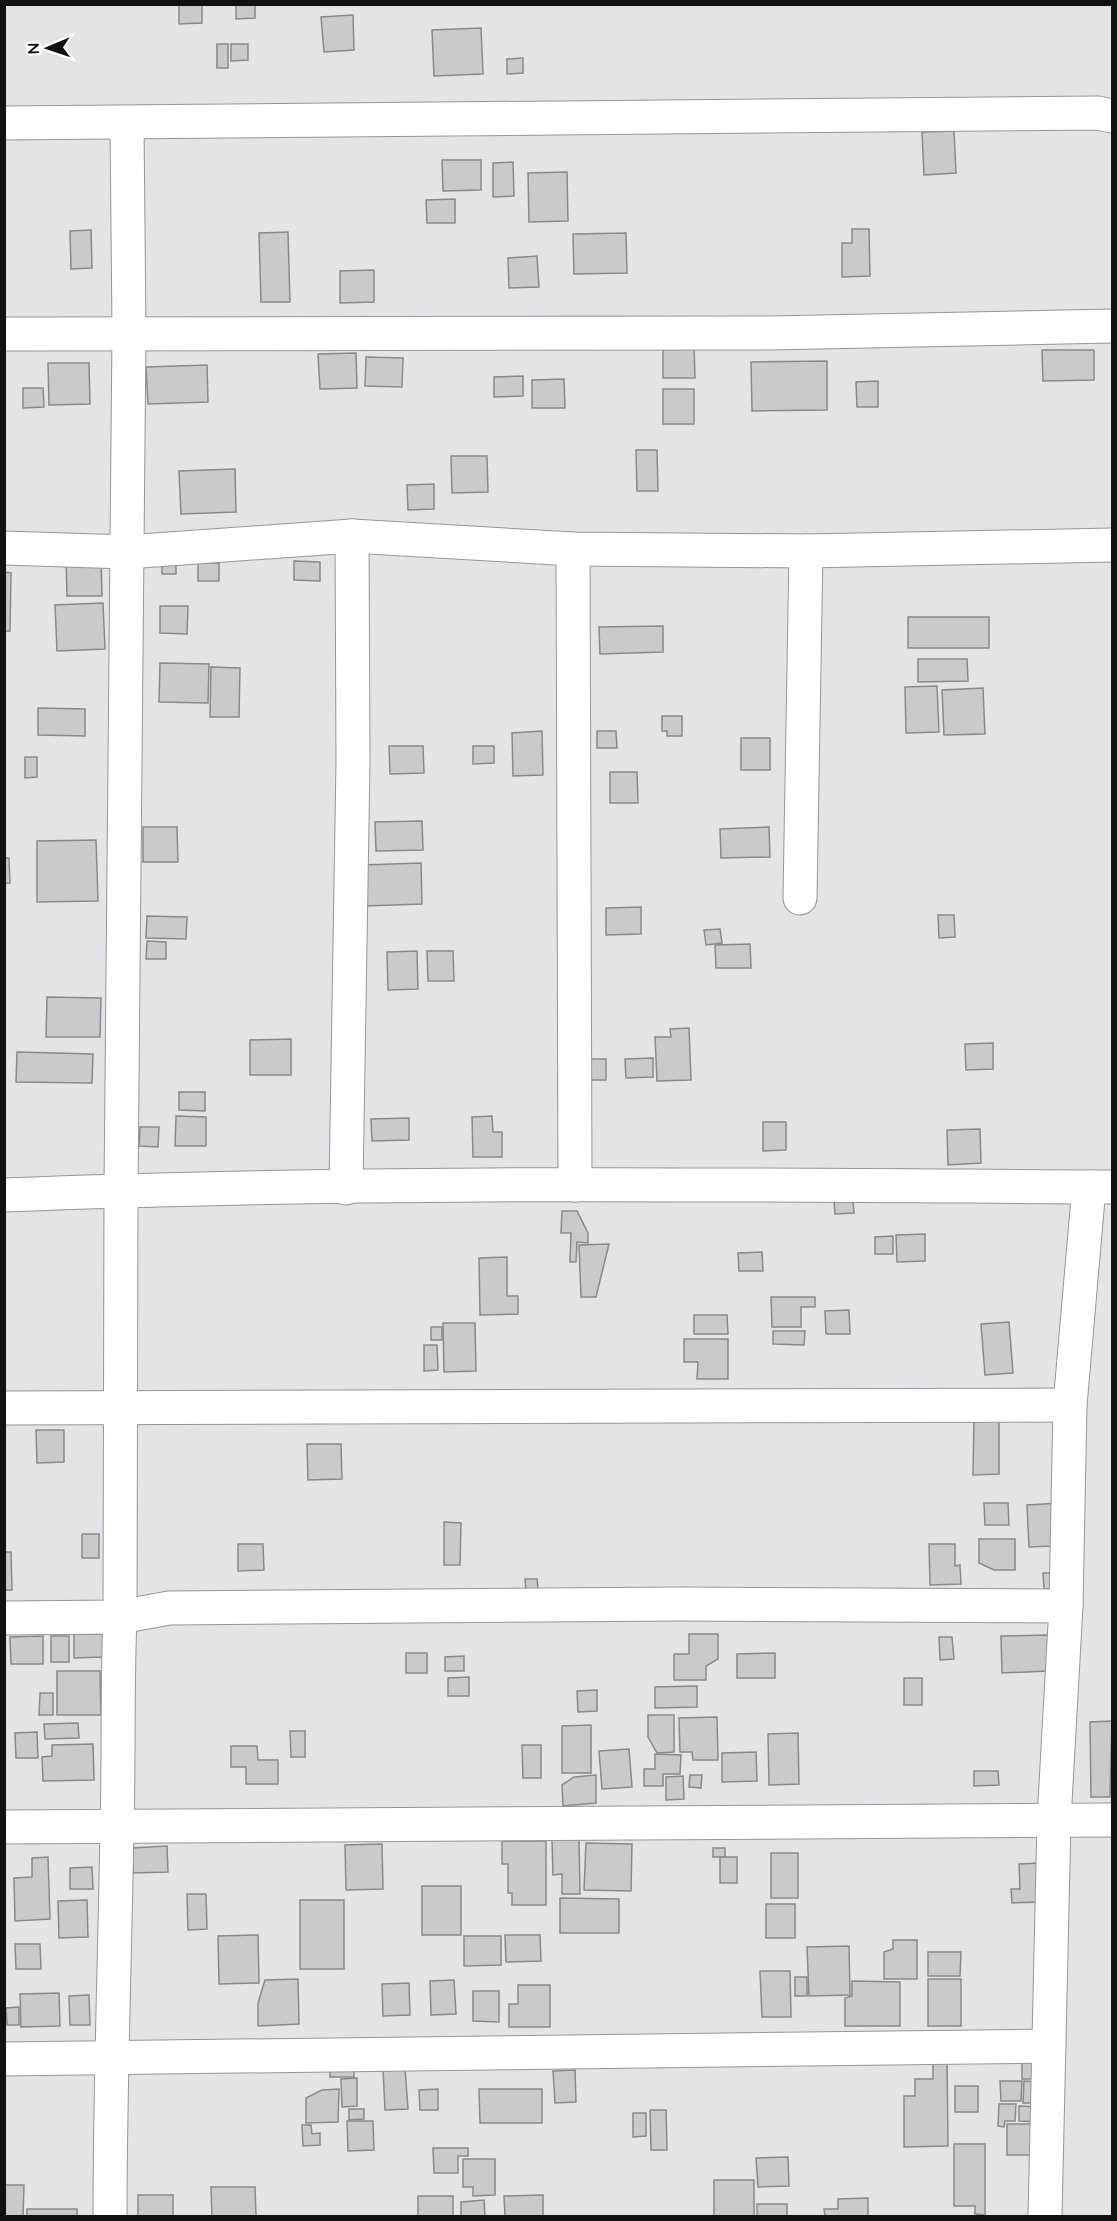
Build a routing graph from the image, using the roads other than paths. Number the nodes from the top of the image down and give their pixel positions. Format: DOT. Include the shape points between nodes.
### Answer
graph roads {
  1 [pos="1113,116"];
  2 [pos="4,123"];
  3 [pos="127,123"];
  4 [pos="1113,326"];
  5 [pos="129,332"];
  6 [pos="4,334"];
  7 [pos="352,536"];
  8 [pos="1113,545"];
  9 [pos="4,548"];
  10 [pos="573,549"];
  11 [pos="806,551"];
  12 [pos="127,552"];
  13 [pos="800,898"];
  14 [pos="575,1185"];
  15 [pos="1101,1187"];
  16 [pos="346,1188"];
  17 [pos="121,1190"];
  18 [pos="4,1195"];
  19 [pos="1070,1405"];
  20 [pos="122,1407"];
  21 [pos="4,1408"];
  22 [pos="1066,1606"];
  23 [pos="120,1617"];
  24 [pos="4,1618"];
  25 [pos="1054,1820"];
  26 [pos="1113,1820"];
  27 [pos="117,1825"];
  28 [pos="4,1827"];
  29 [pos="1049,2046"];
  30 [pos="4,2059"];
  31 [pos="110,2060"];
  32 [pos="110,2217"];
  33 [pos="1045,2217"];
  1 -- 3 [label="street" via="1074,113"];
  2 -- 3 [label="street"];
  3 -- 5 [label="street"];
  4 -- 5 [label="street" via="721,333"];
  5 -- 6 [label="street"];
  5 -- 12 [label="street"];
  7 -- 10 [label="street"];
  7 -- 12 [label="street"];
  7 -- 16 [label="street" via="353,761"];
  8 -- 11 [label="street"];
  9 -- 12 [label="street"];
  10 -- 11 [label="street"];
  10 -- 14 [label="street"];
  11 -- 13 [label="street"];
  12 -- 17 [label="street"];
  14 -- 15 [label="street"];
  14 -- 16 [label="street"];
  15 -- 19 [label="street"];
  16 -- 17 [label="street"];
  17 -- 18 [label="street"];
  17 -- 20 [label="street"];
  19 -- 20 [label="street"];
  19 -- 22 [label="street"];
  20 -- 21 [label="street"];
  20 -- 23 [label="street"];
  22 -- 23 [label="street" via="169,1608"];
  22 -- 25 [label="street"];
  23 -- 24 [label="street"];
  23 -- 27 [label="street"];
  25 -- 26 [label="street"];
  25 -- 27 [label="street"];
  25 -- 29 [label="street"];
  27 -- 28 [label="street"];
  27 -- 31 [label="street"];
  29 -- 31 [label="street"];
  29 -- 33 [label="street"];
  30 -- 31 [label="street"];
  31 -- 32 [label="street"];
}
